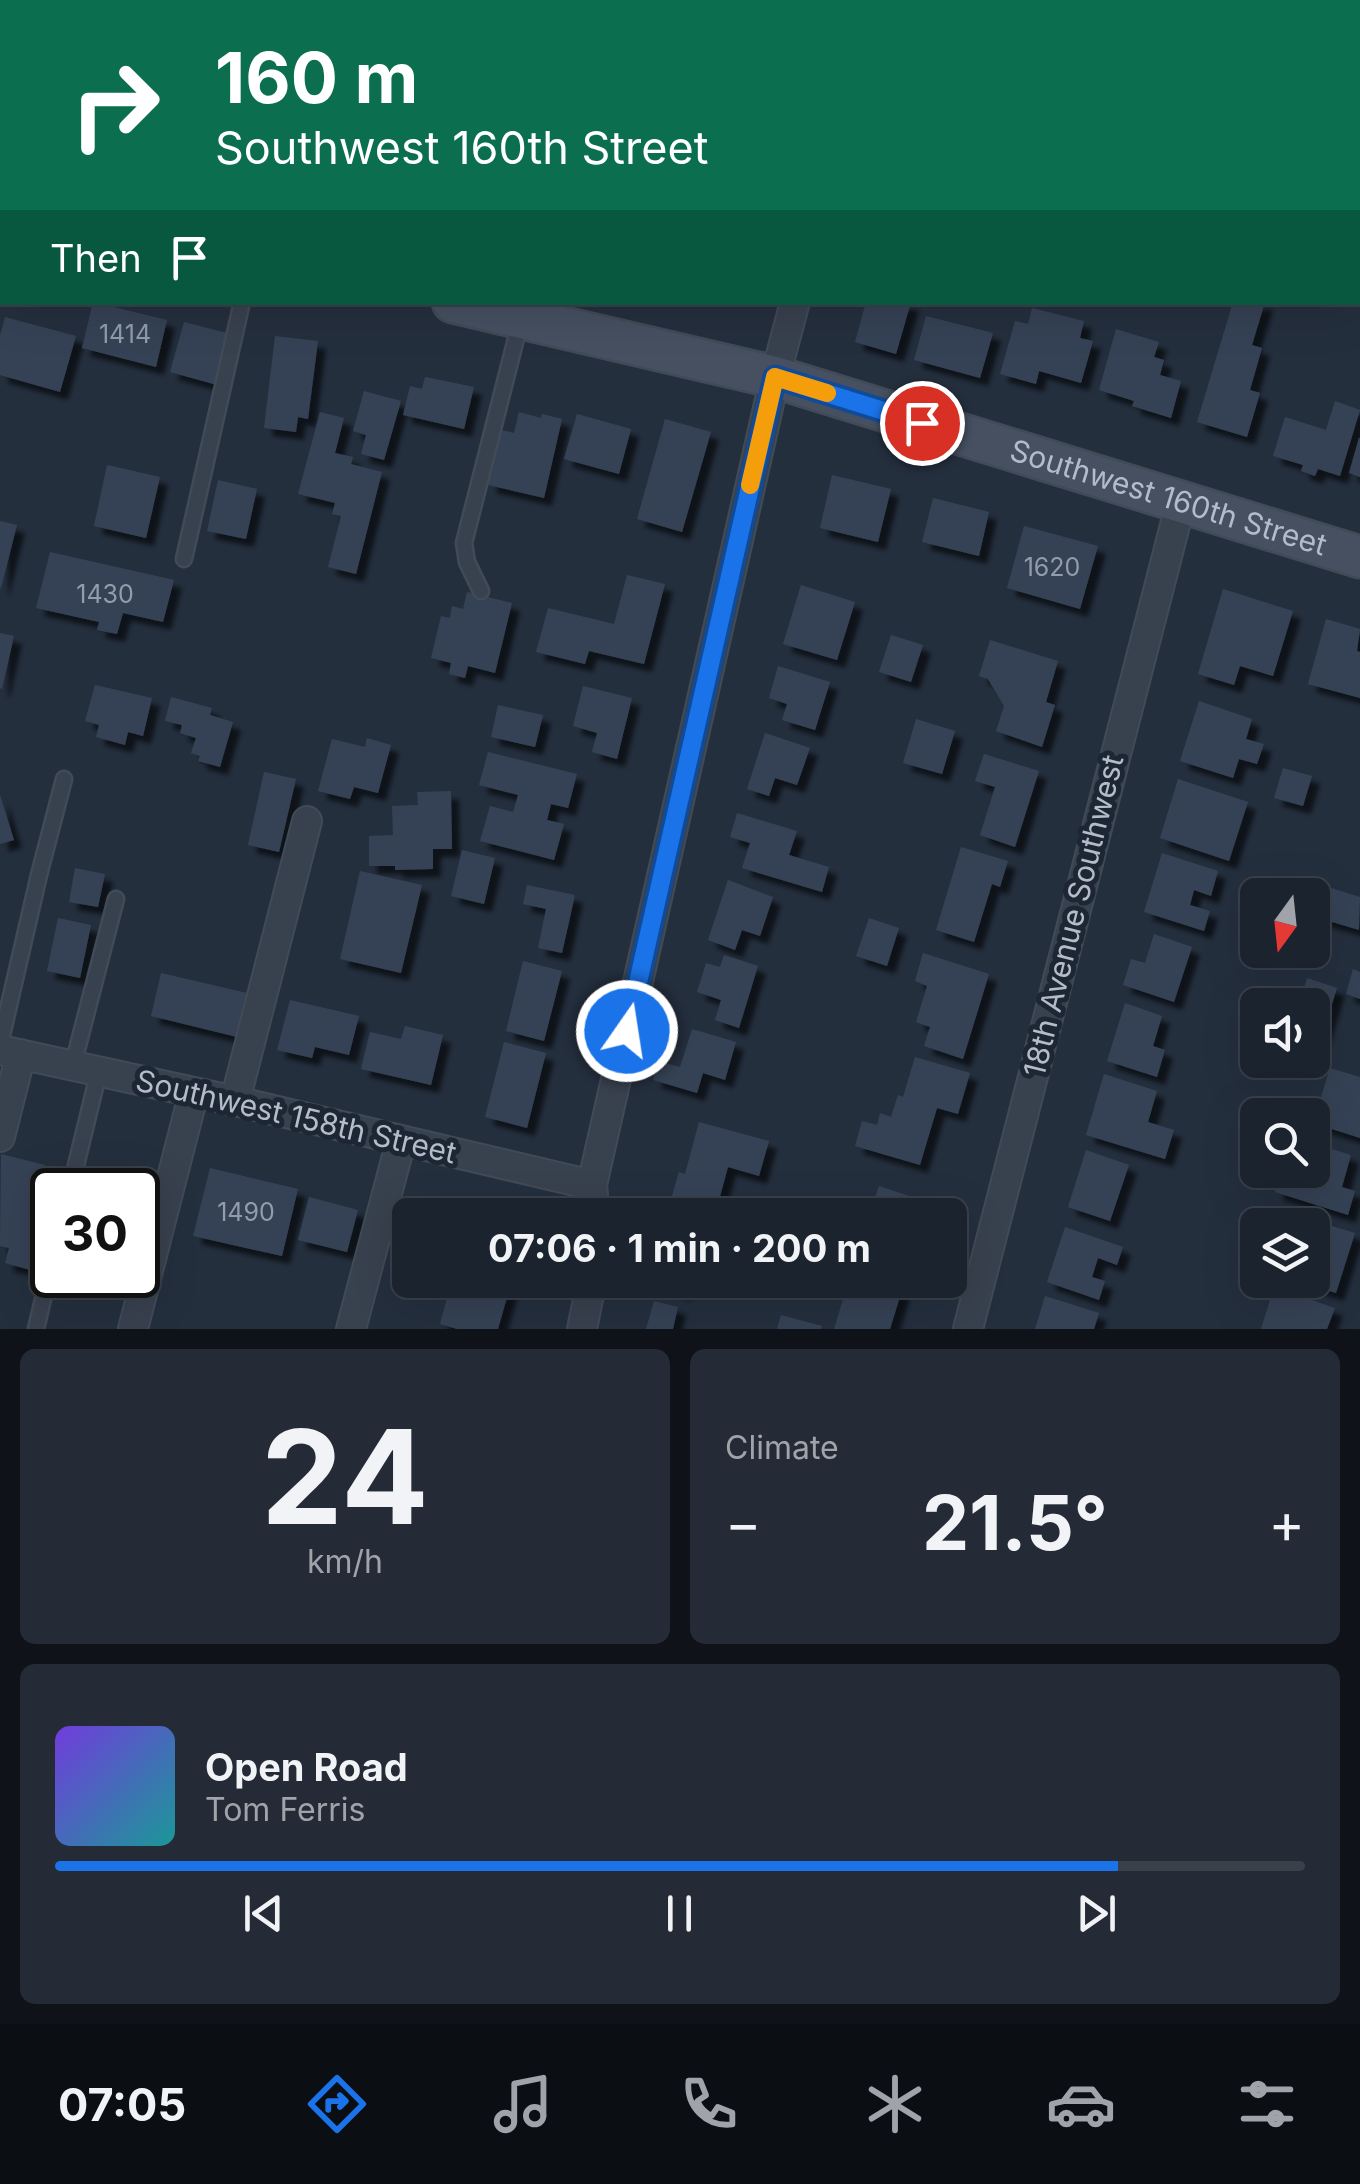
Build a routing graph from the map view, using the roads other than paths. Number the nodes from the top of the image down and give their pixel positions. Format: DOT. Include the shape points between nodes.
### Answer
graph roads {
  1 [pos="241,305"];
  2 [pos="466,305"];
  3 [pos="795,305"];
  4 [pos="521,318"];
  5 [pos="775,377"];
  6 [pos="1180,502"];
  7 [pos="1360,557"];
  8 [pos="184,559"];
  9 [pos="481,591"];
  10 [pos="64,779"];
  11 [pos="308,821"];
  12 [pos="116,900"];
  13 [pos="7,1049"];
  14 [pos="86,1068"];
  15 [pos="194,1092"];
  16 [pos="235,1101"];
  17 [pos="0,1137"];
  18 [pos="400,1141"];
  19 [pos="73,1168"];
  20 [pos="592,1185"];
  21 [pos="593,1198"];
  22 [pos="43,1298"];
  23 [pos="588,1298"];
  24 [pos="36,1329"];
  25 [pos="133,1329"];
  26 [pos="351,1329"];
  27 [pos="582,1329"];
  28 [pos="968,1329"];
  1 -- 8 [label="lane"];
  2 -- 4 [label="street, Southwest 160th Street"];
  3 -- 5 [label="street"];
  4 -- 5 [label="street, Southwest 160th Street"];
  4 -- 9 [label="lane" via="464,542"];
  5 -- 6 [label="street, Southwest 160th Street"];
  5 -- 20 [label="street"];
  6 -- 7 [label="street, Southwest 160th Street"];
  6 -- 28 [label="street, 18th Avenue Southwest"];
  10 -- 13 [label="lane"];
  11 -- 16 [label="street"];
  12 -- 14 [label="lane"];
  13 -- 14 [label="street, Southwest 158th Street"];
  13 -- 17 [label="street"];
  14 -- 15 [label="street, Southwest 158th Street"];
  14 -- 19 [label="lane"];
  15 -- 16 [label="street, Southwest 158th Street"];
  15 -- 25 [label="street"];
  16 -- 18 [label="street, Southwest 158th Street"];
  18 -- 20 [label="street, Southwest 158th Street"];
  18 -- 26 [label="street"];
  20 -- 21 [label="street"];
  22 -- 24 [label="lane"];
  23 -- 27 [label="street"];
}
